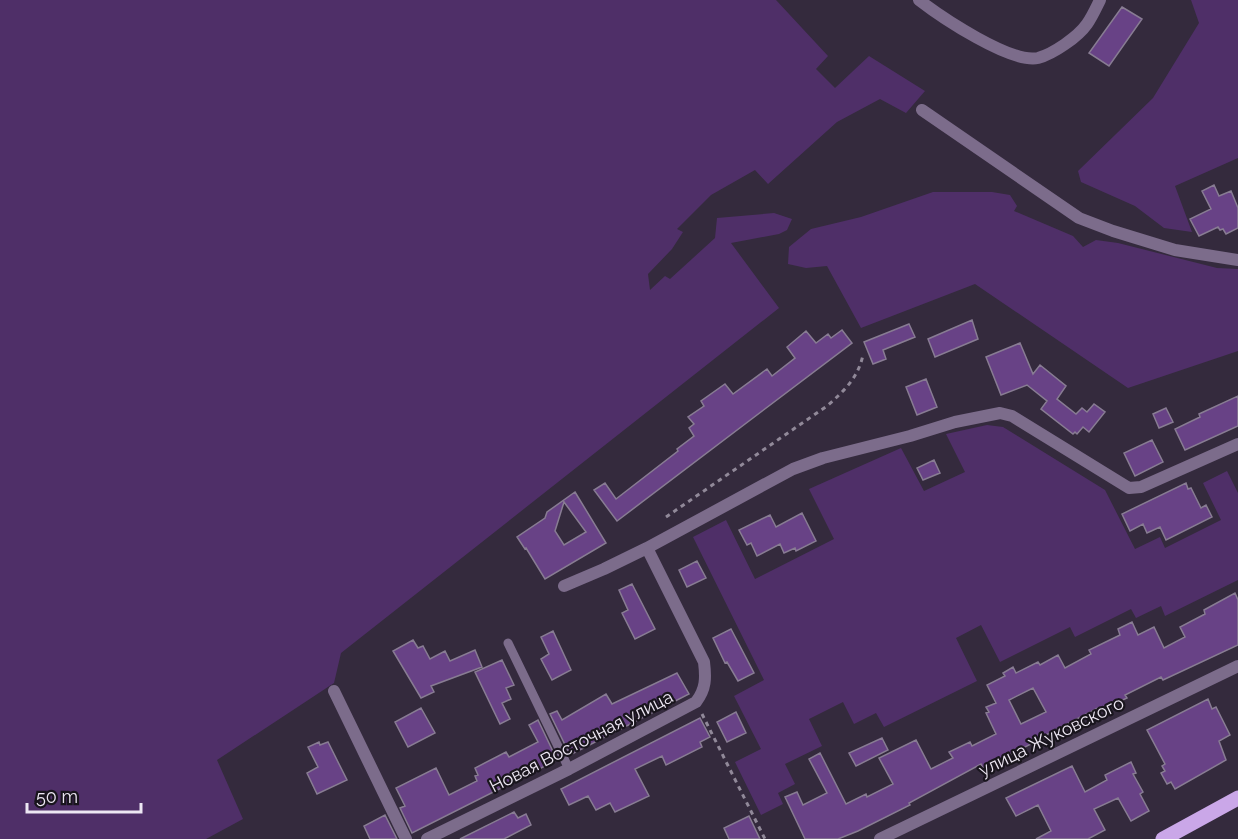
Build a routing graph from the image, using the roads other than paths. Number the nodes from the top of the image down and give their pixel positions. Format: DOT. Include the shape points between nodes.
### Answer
graph roads {
  1 [pos="919,0"];
  2 [pos="1100,0"];
  3 [pos="922,110"];
  4 [pos="1238,260"];
  5 [pos="1238,444"];
  6 [pos="647,548"];
  7 [pos="564,586"];
  8 [pos="507,643"];
  9 [pos="1238,666"];
  10 [pos="334,691"];
  11 [pos="569,769"];
  12 [pos="1238,798"];
  13 [pos="406,839"];
  14 [pos="427,839"];
  15 [pos="880,839"];
  16 [pos="1163,839"];
  1 -- 2 [label="street" via="964,31 1017,56 1037,58 1061,47 1086,26"];
  3 -- 4 [label="street" via="1079,218 1175,250"];
  5 -- 6 [label="street" via="1141,487 1129,488 1012,416 1000,413 955,422 793,469"];
  6 -- 7 [label="street"];
  6 -- 11 [label="street, Новая Восточная улица" via="704,662 706,678 702,693 696,702"];
  8 -- 11 [label="lane"];
  9 -- 15 [label="street, улица Жуковского"];
  10 -- 13 [label="street"];
  11 -- 14 [label="street, Новая Восточная улица"];
  12 -- 16 [label="main road"];
}
